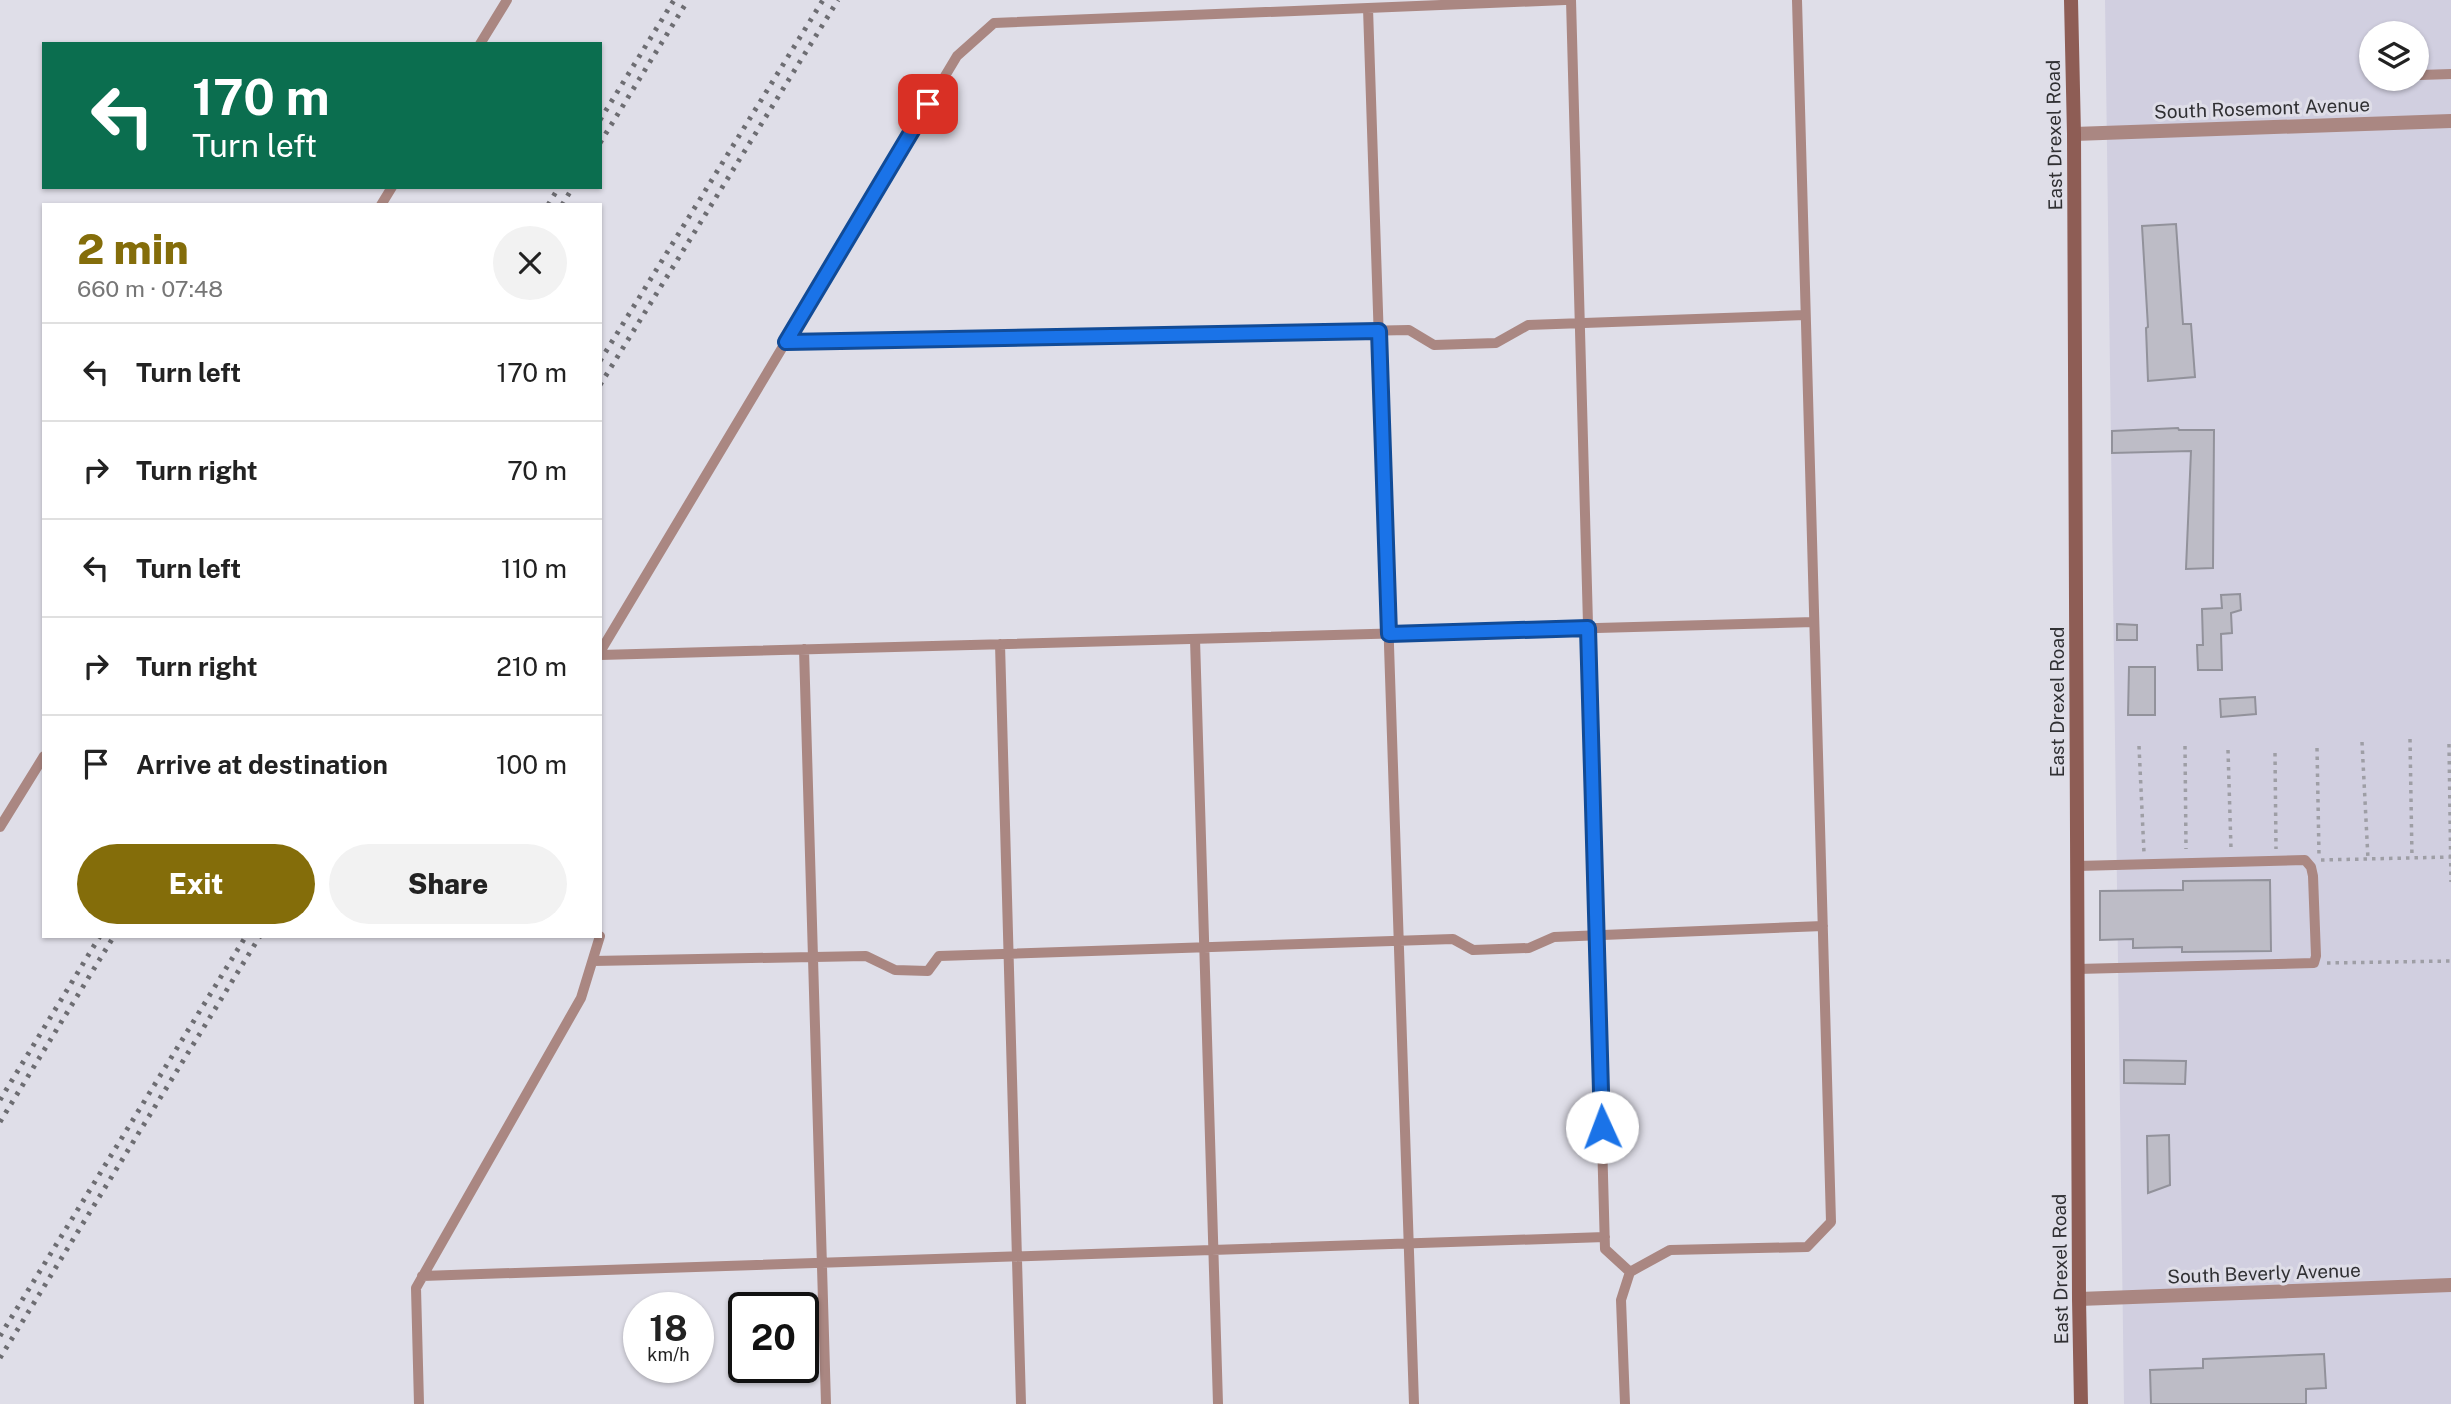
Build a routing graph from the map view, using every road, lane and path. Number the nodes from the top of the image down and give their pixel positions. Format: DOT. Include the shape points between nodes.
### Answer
graph roads {
  1 [pos="507,0"];
  2 [pos="1565,0"];
  3 [pos="1571,0"];
  4 [pos="1797,0"];
  5 [pos="2071,0"];
  6 [pos="1368,8"];
  7 [pos="481,42"];
  8 [pos="2451,74"];
  9 [pos="2429,75"];
  10 [pos="2451,121"];
  11 [pos="2074,134"];
  12 [pos="1805,315"];
  13 [pos="1580,323"];
  14 [pos="1379,331"];
  15 [pos="786,342"];
  16 [pos="1814,622"];
  17 [pos="1588,628"];
  18 [pos="1389,634"];
  19 [pos="1195,639"];
  20 [pos="1000,644"];
  21 [pos="804,649"];
  22 [pos="602,650"];
  23 [pos="602,653"];
  24 [pos="2410,739"];
  25 [pos="2362,742"];
  26 [pos="2449,744"];
  27 [pos="2139,746"];
  28 [pos="2185,746"];
  29 [pos="2317,748"];
  30 [pos="2228,750"];
  31 [pos="2274,753"];
  32 [pos="42,759"];
  33 [pos="0,827"];
  34 [pos="2451,857"];
  35 [pos="2412,858"];
  36 [pos="2368,859"];
  37 [pos="2277,860"];
  38 [pos="2305,860"];
  39 [pos="2319,860"];
  40 [pos="2232,862"];
  41 [pos="2187,863"];
  42 [pos="2145,864"];
  43 [pos="2077,866"];
  44 [pos="2451,883"];
  45 [pos="1823,926"];
  46 [pos="1597,935"];
  47 [pos="599,938"];
  48 [pos="1399,941"];
  49 [pos="1204,947"];
  50 [pos="1009,954"];
  51 [pos="813,957"];
  52 [pos="593,961"];
  53 [pos="2451,961"];
  54 [pos="2315,963"];
  55 [pos="2077,969"];
  56 [pos="1605,1237"];
  57 [pos="1408,1244"];
  58 [pos="1213,1250"];
  59 [pos="1017,1256"];
  60 [pos="822,1263"];
  61 [pos="1630,1272"];
  62 [pos="422,1276"];
  63 [pos="2451,1284"];
  64 [pos="2079,1299"];
  65 [pos="419,1404"];
  66 [pos="826,1404"];
  67 [pos="1021,1404"];
  68 [pos="1218,1404"];
  69 [pos="1414,1404"];
  70 [pos="1625,1404"];
  71 [pos="2081,1404"];
  1 -- 7 [label="lane"];
  2 -- 6 [label="lane"];
  3 -- 13 [label="lane"];
  4 -- 12 [label="lane"];
  5 -- 11 [label="street, East Drexel Road"];
  6 -- 14 [label="lane"];
  6 -- 15 [label="lane" via="994,23 957,56"];
  8 -- 9 [label="lane"];
  10 -- 11 [label="street, South Rosemont Avenue"];
  11 -- 43 [label="street, East Drexel Road"];
  12 -- 13 [label="lane"];
  12 -- 16 [label="lane"];
  13 -- 14 [label="lane" via="1528,324 1496,343 1434,345 1409,330"];
  13 -- 17 [label="lane"];
  14 -- 15 [label="lane"];
  14 -- 18 [label="lane"];
  15 -- 22 [label="lane"];
  16 -- 17 [label="lane"];
  16 -- 45 [label="lane"];
  17 -- 18 [label="lane"];
  17 -- 46 [label="lane"];
  18 -- 19 [label="lane"];
  18 -- 48 [label="lane"];
  19 -- 20 [label="lane"];
  19 -- 49 [label="lane"];
  20 -- 21 [label="lane"];
  20 -- 50 [label="lane"];
  21 -- 23 [label="lane"];
  21 -- 51 [label="lane"];
  24 -- 35 [label="path"];
  25 -- 36 [label="path"];
  26 -- 34 [label="path"];
  27 -- 42 [label="path"];
  28 -- 41 [label="path"];
  29 -- 39 [label="path"];
  30 -- 40 [label="path"];
  31 -- 37 [label="path"];
  32 -- 33 [label="lane"];
  34 -- 35 [label="path"];
  34 -- 44 [label="path"];
  35 -- 36 [label="path"];
  36 -- 39 [label="path"];
  37 -- 38 [label="lane"];
  37 -- 40 [label="lane"];
  38 -- 39 [label="path"];
  38 -- 54 [label="lane" via="2313,876"];
  40 -- 41 [label="lane"];
  41 -- 42 [label="lane"];
  42 -- 43 [label="lane"];
  43 -- 55 [label="street, East Drexel Road"];
  45 -- 46 [label="lane"];
  45 -- 61 [label="lane" via="1831,1222 1807,1247 1670,1250"];
  46 -- 48 [label="lane" via="1554,937 1529,948 1473,950 1453,939"];
  46 -- 56 [label="lane"];
  47 -- 52 [label="lane"];
  48 -- 49 [label="lane"];
  48 -- 57 [label="lane"];
  49 -- 50 [label="lane"];
  49 -- 58 [label="lane"];
  50 -- 51 [label="lane" via="939,956 928,971 895,970 866,956"];
  50 -- 59 [label="lane"];
  51 -- 52 [label="lane"];
  51 -- 60 [label="lane"];
  52 -- 62 [label="lane" via="581,998"];
  53 -- 54 [label="path"];
  54 -- 55 [label="lane"];
  55 -- 64 [label="street, East Drexel Road"];
  56 -- 57 [label="lane"];
  56 -- 61 [label="lane" via="1605,1249"];
  57 -- 58 [label="lane"];
  57 -- 69 [label="lane"];
  58 -- 59 [label="lane"];
  58 -- 68 [label="lane"];
  59 -- 60 [label="lane"];
  59 -- 67 [label="lane"];
  60 -- 62 [label="lane"];
  60 -- 66 [label="lane"];
  61 -- 70 [label="lane" via="1621,1300"];
  62 -- 65 [label="lane" via="416,1288"];
  63 -- 64 [label="street, South Beverly Avenue"];
  64 -- 71 [label="street, East Drexel Road"];
}
